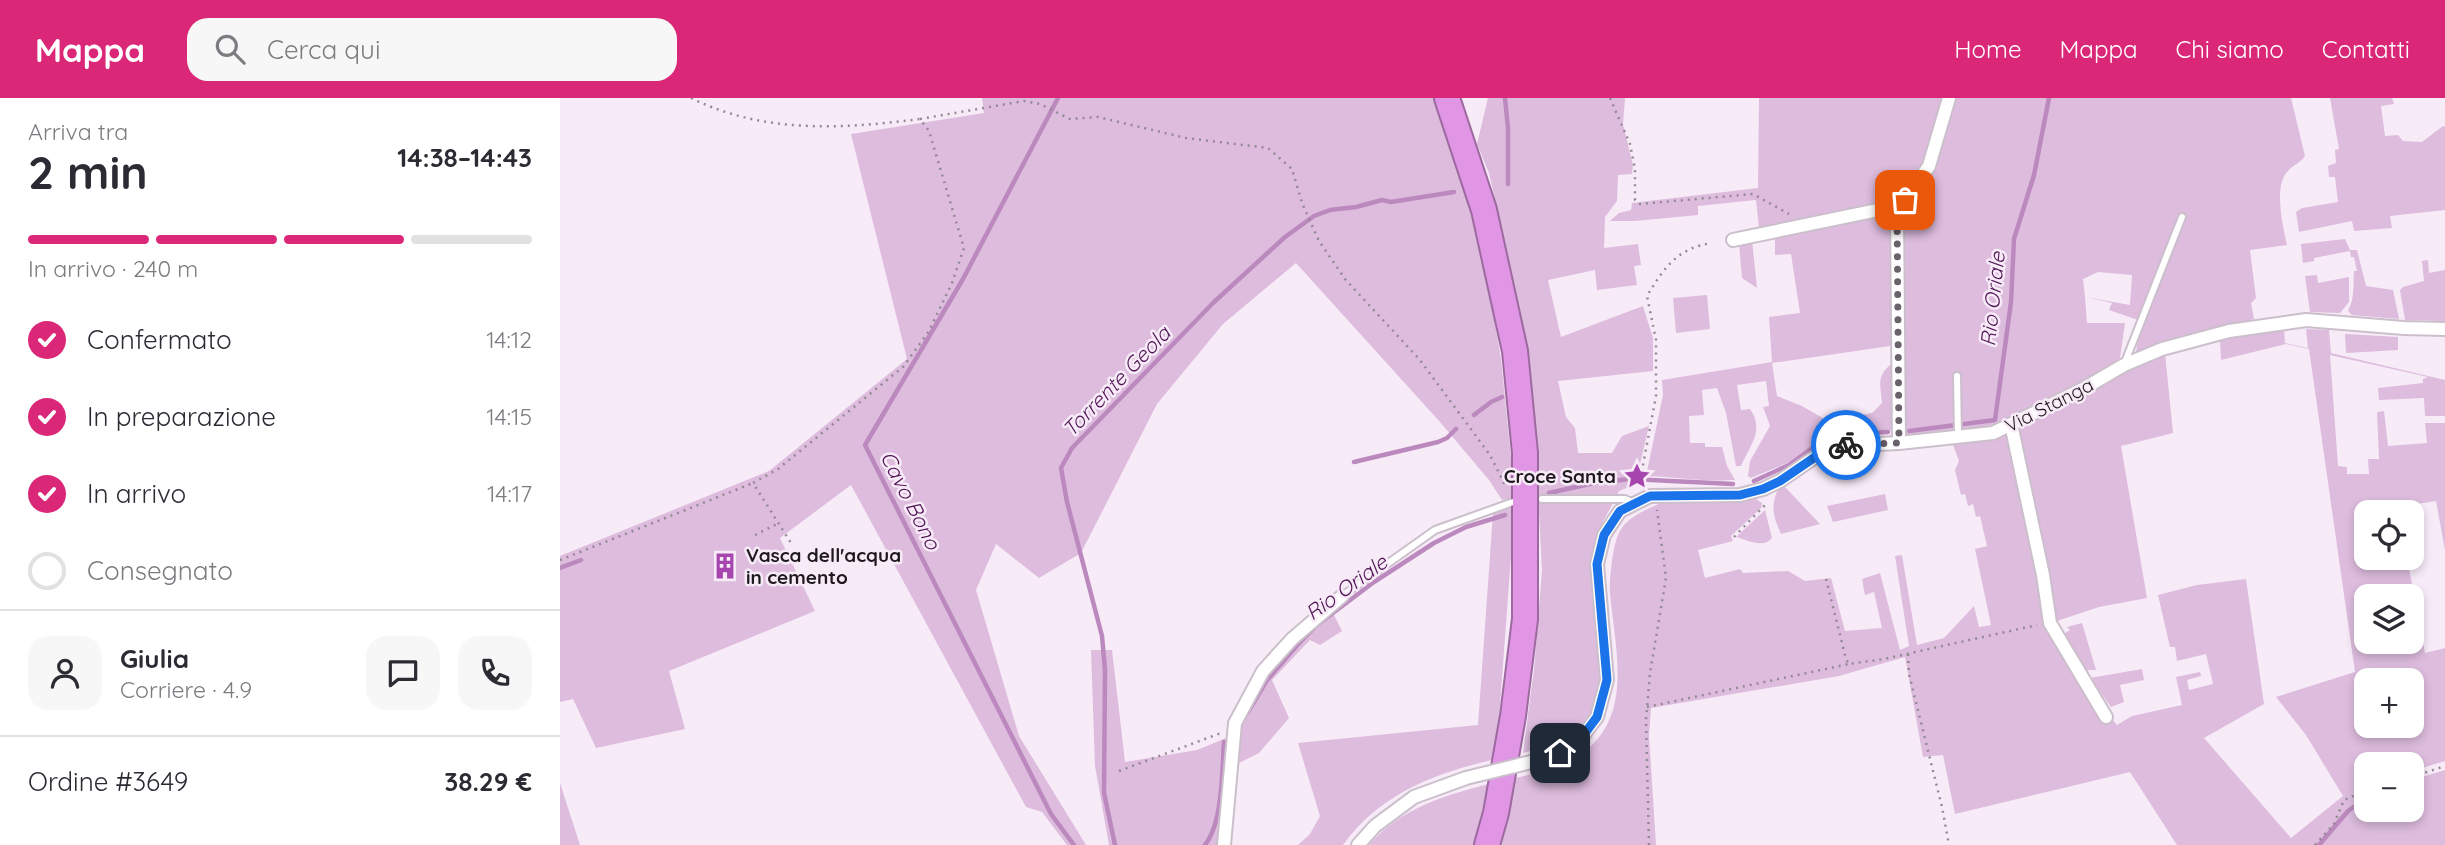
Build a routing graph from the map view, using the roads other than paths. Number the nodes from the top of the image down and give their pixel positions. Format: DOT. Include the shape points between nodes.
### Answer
graph roads {
  1 [pos="1447,98"];
  2 [pos="1949,98"];
  3 [pos="1902,205"];
  4 [pos="2182,217"];
  5 [pos="1733,240"];
  6 [pos="2445,329"];
  7 [pos="2124,365"];
  8 [pos="1957,376"];
  9 [pos="2011,424"];
  10 [pos="1958,430"];
  11 [pos="1899,443"];
  12 [pos="1542,499"];
  13 [pos="1510,503"];
  14 [pos="1636,503"];
  15 [pos="1342,597"];
  16 [pos="2106,717"];
  17 [pos="1224,845"];
  18 [pos="1358,845"];
  19 [pos="1487,845"];
  1 -- 19 [label="highway" via="1484,210 1514,351 1525,453 1525,619 1513,716"];
  2 -- 3 [label="street" via="1928,166"];
  3 -- 5 [label="street"];
  3 -- 11 [label="street" via="1897,211"];
  4 -- 7 [label="lane"];
  6 -- 7 [label="street, Via Stanga" via="2284,321 2162,349"];
  7 -- 9 [label="street, Via Stanga"];
  8 -- 10 [label="lane"];
  9 -- 10 [label="street, Via Stanga" via="1993,433"];
  9 -- 16 [label="street" via="2050,623"];
  10 -- 11 [label="street, Via Stanga"];
  11 -- 14 [label="street, Via Stanga" via="1835,446 1780,481 1740,495 1650,496"];
  12 -- 14 [label="lane" via="1625,499"];
  13 -- 15 [label="lane" via="1435,530"];
  14 -- 18 [label="street, Via Stanga, bridge" via="1620,511 1604,535 1597,564 1607,680 1597,717 1579,741 1560,753 1414,797"];
  15 -- 17 [label="street" via="1292,639 1263,671 1235,723"];
}
